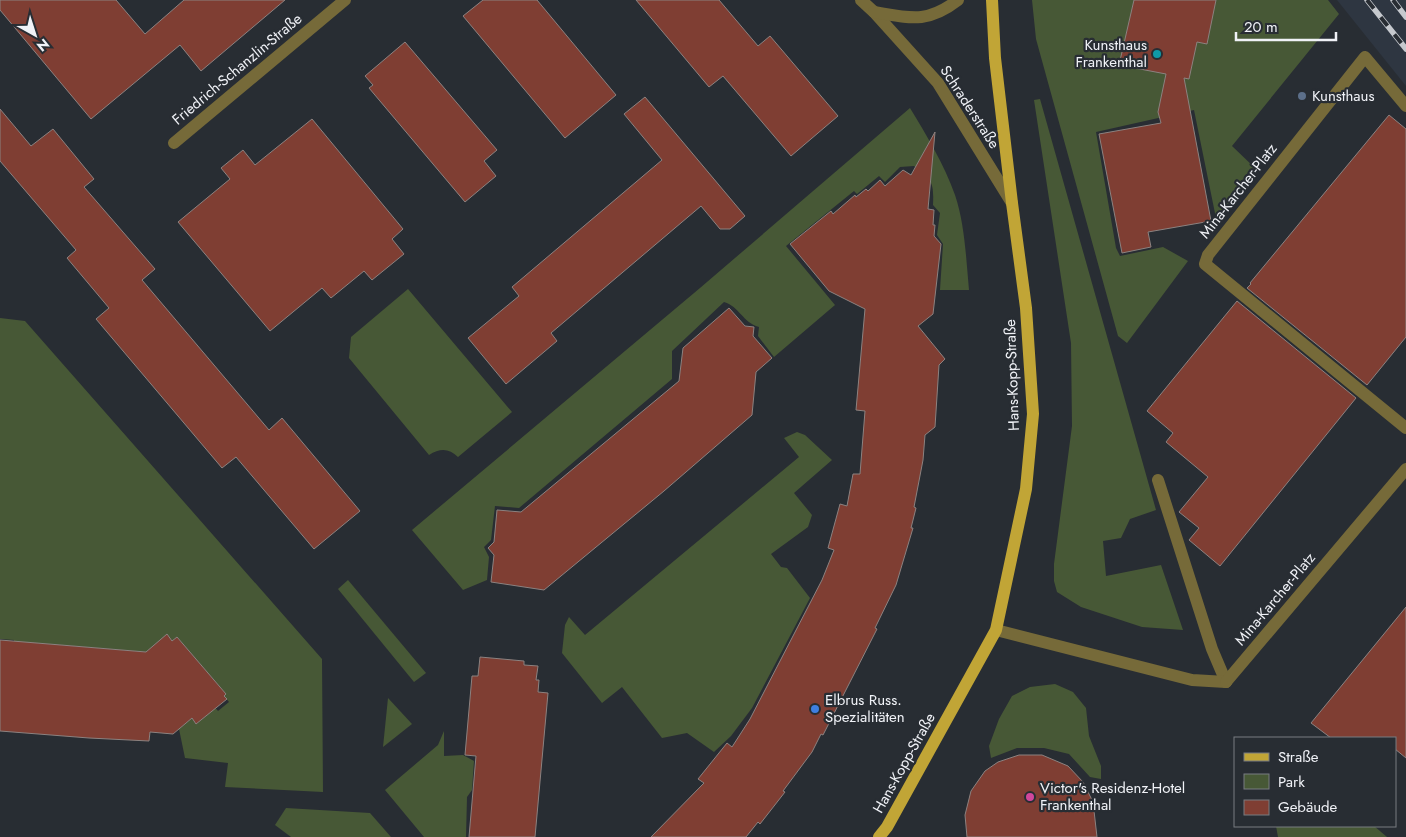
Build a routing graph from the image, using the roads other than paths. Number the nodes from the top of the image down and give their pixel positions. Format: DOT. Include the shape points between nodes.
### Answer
graph roads {
  1 [pos="345,0"];
  2 [pos="861,0"];
  3 [pos="958,0"];
  4 [pos="992,0"];
  5 [pos="874,12"];
  6 [pos="1406,106"];
  7 [pos="174,143"];
  8 [pos="1012,203"];
  9 [pos="1406,428"];
  10 [pos="1406,469"];
  11 [pos="1158,480"];
  12 [pos="996,630"];
  13 [pos="1226,682"];
  14 [pos="879,837"];
  1 -- 7 [label="street, Friedrich-Schanzlin-Straße"];
  2 -- 5 [label="street, Schraderstraße"];
  3 -- 5 [label="street" via="946,10 928,17"];
  4 -- 8 [label="main road, Hans-Kopp-Straße" via="995,58"];
  5 -- 8 [label="street, Schraderstraße" via="938,83"];
  6 -- 9 [label="street, Mina-Karcher-Platz" via="1365,57 1208,255 1205,264"];
  8 -- 12 [label="main road, Hans-Kopp-Straße" via="1026,308 1033,414 1026,489"];
  10 -- 13 [label="street, Mina-Karcher-Platz"];
  11 -- 13 [label="street, Mina-Karcher-Platz" via="1212,649"];
  12 -- 13 [label="street" via="1184,678"];
  12 -- 14 [label="main road, Hans-Kopp-Straße"];
}
